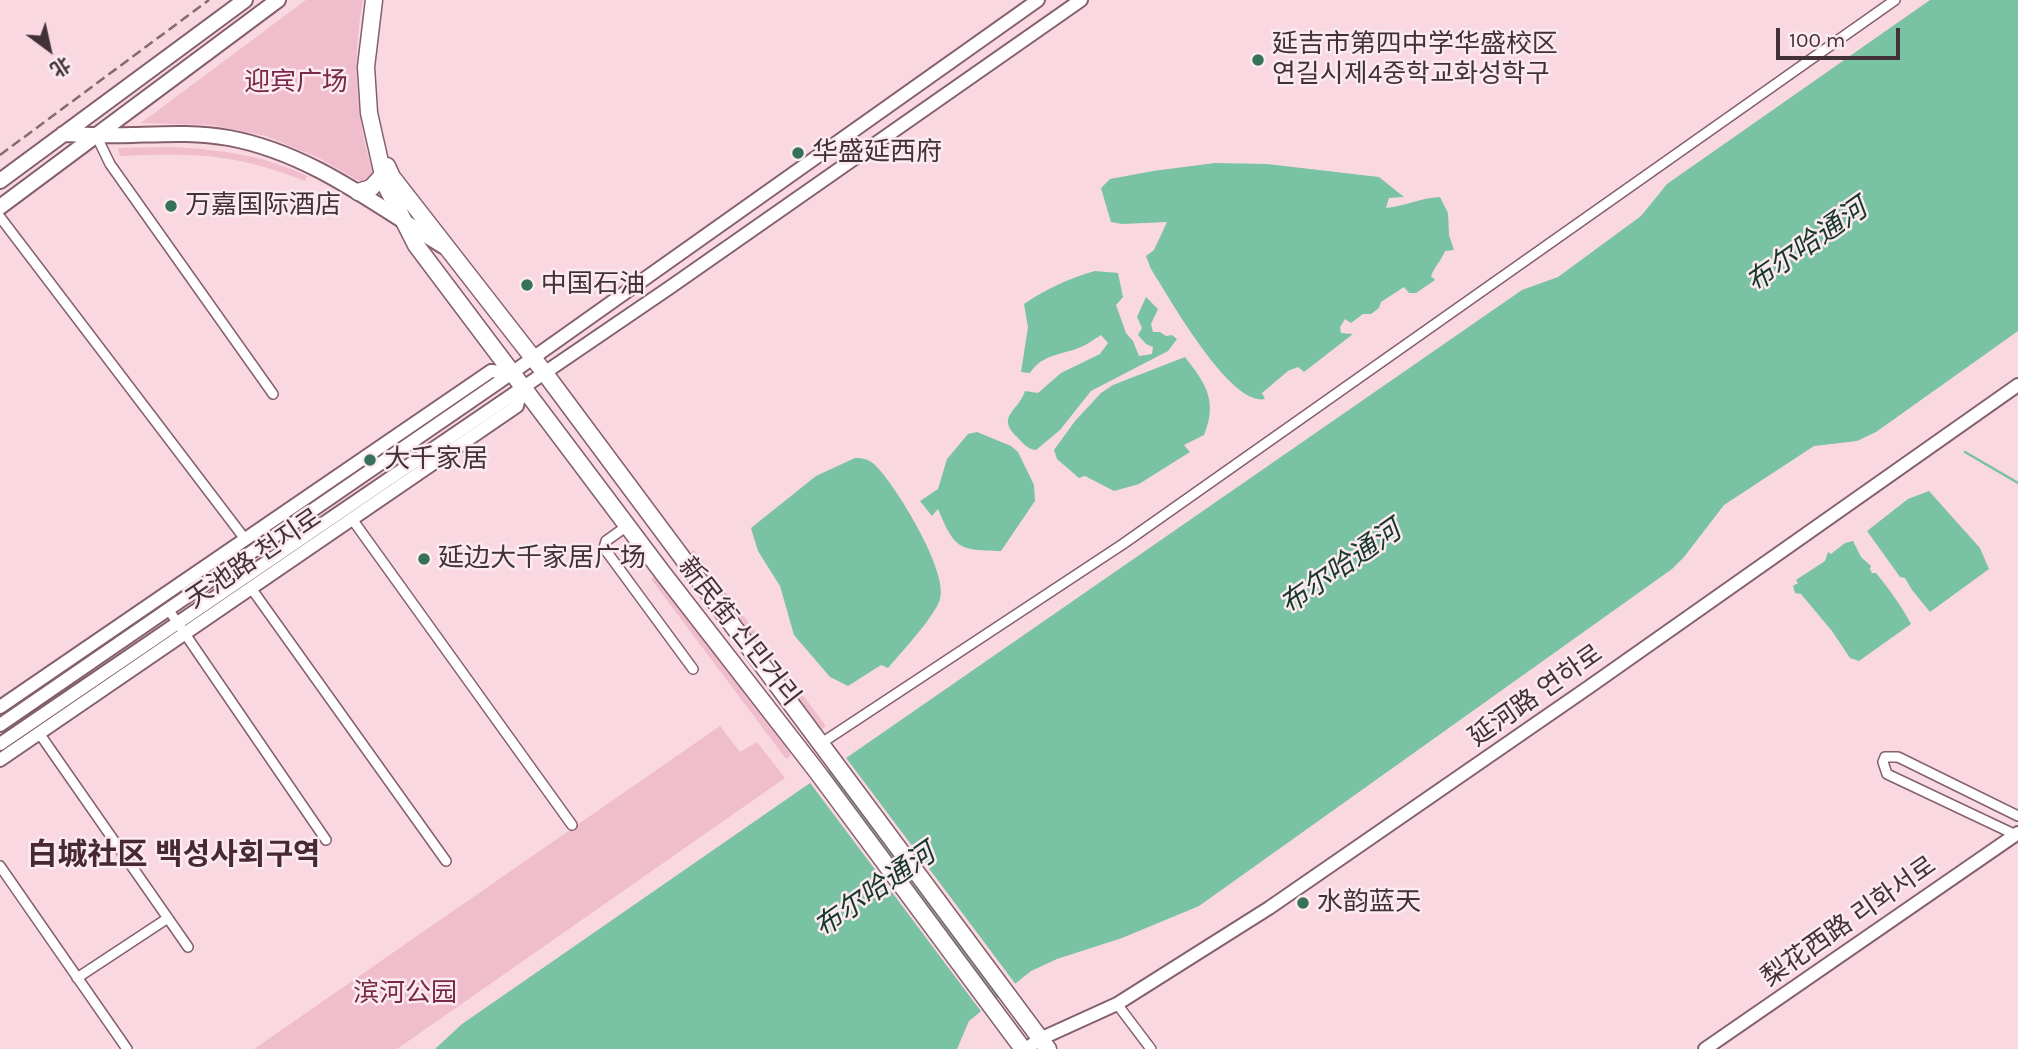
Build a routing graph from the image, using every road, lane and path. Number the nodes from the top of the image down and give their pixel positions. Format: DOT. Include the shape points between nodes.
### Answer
graph roads {
  1 [pos="245,0"];
  2 [pos="278,0"];
  3 [pos="374,0"];
  4 [pos="1038,0"];
  5 [pos="1081,0"];
  6 [pos="1895,0"];
  7 [pos="63,134"];
  8 [pos="96,135"];
  9 [pos="376,145"];
  10 [pos="383,175"];
  11 [pos="0,181"];
  12 [pos="358,192"];
  13 [pos="376,204"];
  14 [pos="0,207"];
  15 [pos="0,217"];
  16 [pos="404,222"];
  17 [pos="416,245"];
  18 [pos="446,248"];
  19 [pos="533,358"];
  20 [pos="544,372"];
  21 [pos="512,373"];
  22 [pos="2018,385"];
  23 [pos="522,387"];
  24 [pos="273,394"];
  25 [pos="352,519"];
  26 [pos="627,526"];
  27 [pos="245,539"];
  28 [pos="251,588"];
  29 [pos="168,609"];
  30 [pos="181,628"];
  31 [pos="694,669"];
  32 [pos="0,707"];
  33 [pos="0,724"];
  34 [pos="39,733"];
  35 [pos="818,742"];
  36 [pos="0,744"];
  37 [pos="800,751"];
  38 [pos="0,760"];
  39 [pos="2018,816"];
  40 [pos="572,825"];
  41 [pos="2017,835"];
  42 [pos="326,840"];
  43 [pos="446,861"];
  44 [pos="0,866"];
  45 [pos="168,918"];
  46 [pos="188,947"];
  47 [pos="77,978"];
  48 [pos="1117,1004"];
  49 [pos="1044,1046"];
  50 [pos="127,1049"];
  51 [pos="1024,1049"];
  52 [pos="1151,1049"];
  53 [pos="1705,1049"];
  1 -- 7 [label="main road"];
  2 -- 8 [label="main road"];
  3 -- 9 [label="highway, 新民街 신민거리" via="366,79"];
  4 -- 19 [label="main road, 天池路 천지로"];
  5 -- 20 [label="main road, 天池路 천지로"];
  6 -- 35 [label="street" via="1123,544"];
  7 -- 8 [label="main road, 新民街 신민거리"];
  7 -- 11 [label="main road"];
  8 -- 12 [label="main road, 新民街 신민거리" via="184,133 228,138 307,163"];
  8 -- 14 [label="main road"];
  8 -- 24 [label="street" via="110,164"];
  9 -- 10 [label="highway, 新民街 신민거리"];
  9 -- 18 [label="highway, 新民街 신민거리" via="392,177"];
  10 -- 12 [label="highway" via="371,188"];
  10 -- 16 [label="highway, 新民街 신민거리"];
  12 -- 13 [label="main road, 新民街 신민거리"];
  13 -- 16 [label="main road, 新民街 신민거리"];
  13 -- 17 [label="main road, 新民街 신민거리"];
  15 -- 27 [label="street"];
  16 -- 17 [label="highway, 新民街 신민거리"];
  16 -- 18 [label="main road, 新民街 신민거리"];
  17 -- 21 [label="highway, 新民街 신민거리"];
  18 -- 19 [label="highway, 新民街 신민거리"];
  19 -- 20 [label="highway, 新民街 신민거리"];
  19 -- 21 [label="main road, 天池路 천지로"];
  20 -- 23 [label="main road, 天池路 천지로"];
  20 -- 35 [label="highway, 新民街 신민거리"];
  21 -- 23 [label="highway, 新民街 신민거리"];
  21 -- 27 [label="main road, 天池路 천지로" via="491,371"];
  21 -- 29 [label="main road, 天池路 천지로"];
  22 -- 48 [label="main road, 延河路 연하로" via="1269,908"];
  23 -- 25 [label="main road, 天池路 천지로" via="517,406"];
  23 -- 26 [label="highway, 新民街 신민거리"];
  23 -- 30 [label="main road, 天池路 천지로"];
  25 -- 28 [label="main road, 天池路 천지로"];
  25 -- 40 [label="street"];
  26 -- 31 [label="street" via="606,541 604,548"];
  26 -- 37 [label="highway, 新民街 신민거리"];
  27 -- 32 [label="main road, 天池路 천지로"];
  28 -- 30 [label="main road, 天池路 천지로"];
  28 -- 43 [label="street"];
  29 -- 30 [label="street"];
  29 -- 33 [label="main road, 天池路 천지로"];
  30 -- 34 [label="main road, 天池路 천지로"];
  30 -- 36 [label="main road, 天池路 천지로"];
  30 -- 42 [label="street"];
  34 -- 38 [label="main road, 天池路 천지로"];
  34 -- 45 [label="street"];
  35 -- 37 [label="highway"];
  35 -- 49 [label="highway, 新民街 신민거리"];
  37 -- 51 [label="highway, 新民街 신민거리"];
  39 -- 41 [label="street" via="1898,758 1885,757 1887,774"];
  41 -- 53 [label="main road, 梨花西路 리화서로"];
  44 -- 47 [label="street"];
  45 -- 46 [label="street"];
  45 -- 47 [label="street"];
  47 -- 50 [label="street"];
  48 -- 49 [label="main road, 延河路 연하로" via="1069,1027"];
  48 -- 52 [label="street"];
  49 -- 51 [label="main road, 延河路 연하로"];
}
